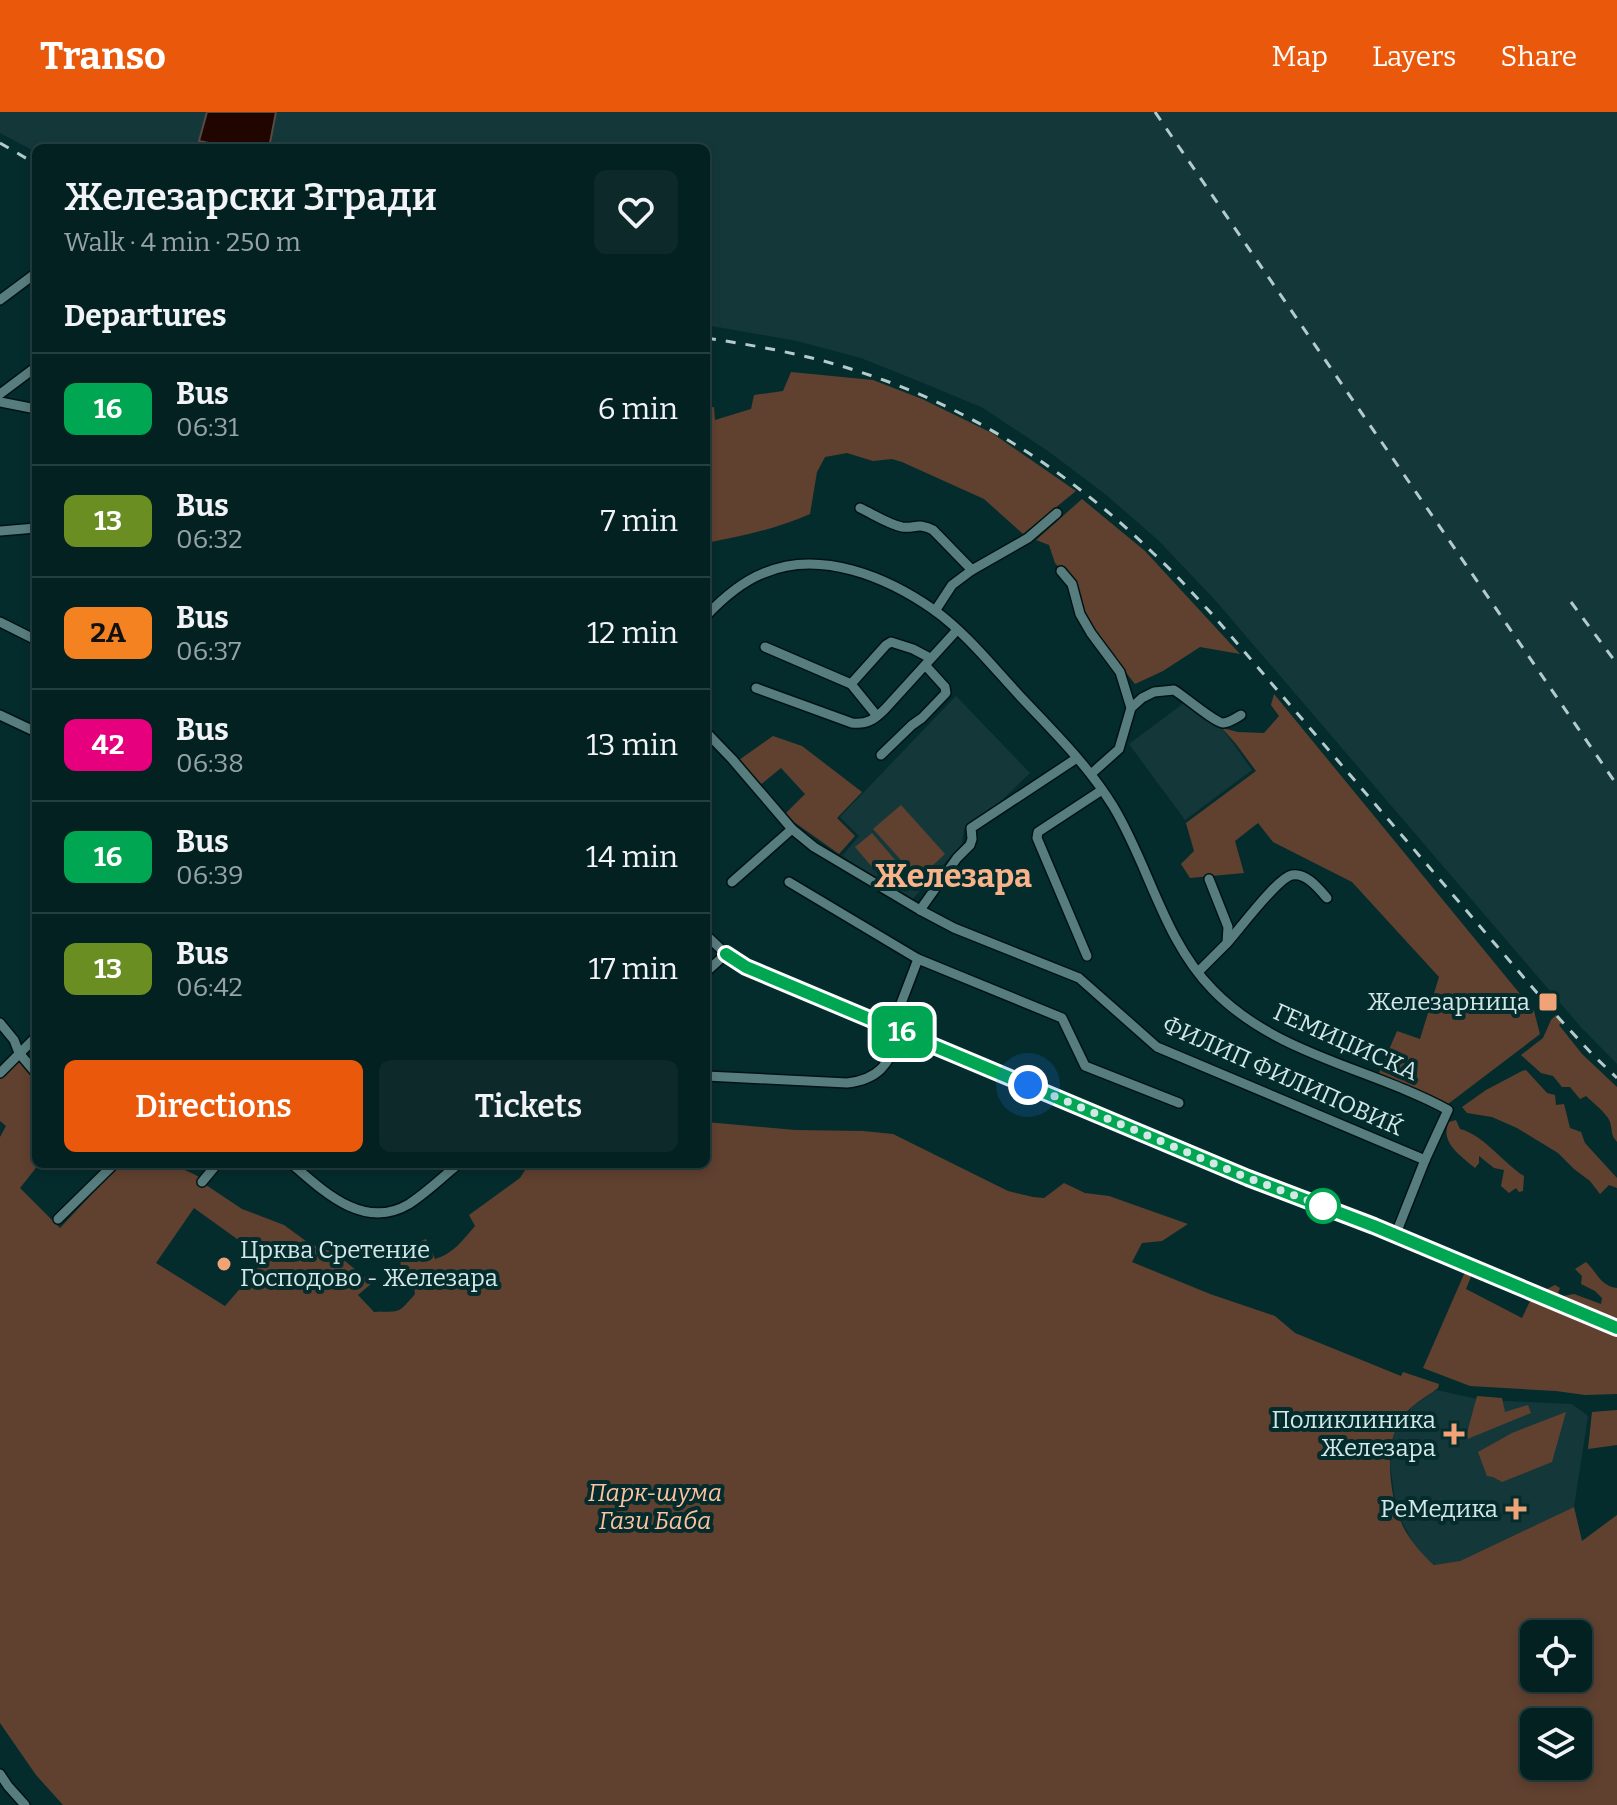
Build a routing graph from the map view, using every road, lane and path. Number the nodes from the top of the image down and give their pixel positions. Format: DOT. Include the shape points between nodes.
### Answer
graph roads {
  1 [pos="32,276"];
  2 [pos="0,300"];
  3 [pos="32,370"];
  4 [pos="0,394"];
  5 [pos="0,402"];
  6 [pos="32,408"];
  7 [pos="860,508"];
  8 [pos="1057,513"];
  9 [pos="32,528"];
  10 [pos="0,531"];
  11 [pos="972,570"];
  12 [pos="1061,571"];
  13 [pos="935,611"];
  14 [pos="710,612"];
  15 [pos="0,622"];
  16 [pos="957,630"];
  17 [pos="32,638"];
  18 [pos="765,647"];
  19 [pos="928,662"];
  20 [pos="851,684"];
  21 [pos="756,688"];
  22 [pos="1131,708"];
  23 [pos="0,715"];
  24 [pos="1241,715"];
  25 [pos="877,716"];
  26 [pos="32,730"];
  27 [pos="710,736"];
  28 [pos="881,755"];
  29 [pos="1077,758"];
  30 [pos="1091,774"];
  31 [pos="1102,790"];
  32 [pos="792,829"];
  33 [pos="1209,879"];
  34 [pos="732,882"];
  35 [pos="789,882"];
  36 [pos="1327,898"];
  37 [pos="920,910"];
  38 [pos="710,939"];
  39 [pos="1227,943"];
  40 [pos="726,954"];
  41 [pos="1087,956"];
  42 [pos="918,959"];
  43 [pos="710,968"];
  44 [pos="1198,972"];
  45 [pos="1,1025"];
  46 [pos="892,1027"];
  47 [pos="903,1032"];
  48 [pos="32,1041"];
  49 [pos="19,1053"];
  50 [pos="32,1068"];
  51 [pos="0,1073"];
  52 [pos="710,1076"];
  53 [pos="1179,1103"];
  54 [pos="1425,1160"];
  55 [pos="110,1168"];
  56 [pos="214,1168"];
  57 [pos="297,1168"];
  58 [pos="453,1168"];
  59 [pos="202,1182"];
  60 [pos="58,1219"];
  61 [pos="1395,1236"];
  62 [pos="1617,1328"];
  63 [pos="0,1774"];
  64 [pos="25,1805"];
  1 -- 2 [label="street"];
  3 -- 4 [label="street"];
  5 -- 6 [label="street"];
  7 -- 11 [label="street" via="904,527 926,526"];
  8 -- 11 [label="street" via="1028,538"];
  9 -- 10 [label="street"];
  11 -- 13 [label="street" via="952,585"];
  12 -- 22 [label="street" via="1072,584 1091,633 1120,672"];
  13 -- 14 [label="street, ГЕМИЏИСКА" via="893,586 849,569 796,564 765,572 735,589"];
  13 -- 16 [label="street, ГЕМИЏИСКА"];
  15 -- 17 [label="street"];
  16 -- 19 [label="street"];
  16 -- 29 [label="street, ГЕМИЏИСКА"];
  18 -- 20 [label="street"];
  19 -- 20 [label="street" via="913,649 891,642"];
  19 -- 25 [label="street"];
  19 -- 28 [label="street" via="946,693"];
  20 -- 25 [label="street"];
  21 -- 25 [label="street" via="852,723 864,724"];
  22 -- 24 [label="street" via="1154,692 1174,690 1222,723"];
  22 -- 30 [label="street" via="1119,749"];
  23 -- 26 [label="street"];
  27 -- 32 [label="street, ФИЛИП ФИЛИПОВИЌ"];
  29 -- 30 [label="street, ГЕМИЏИСКА"];
  29 -- 37 [label="street" via="971,828 970,845"];
  30 -- 31 [label="street, ГЕМИЏИСКА"];
  31 -- 41 [label="street" via="1038,832 1037,838"];
  31 -- 44 [label="street, ГЕМИЏИСКА" via="1168,924"];
  32 -- 34 [label="street"];
  32 -- 37 [label="street, ФИЛИП ФИЛИПОВИЌ"];
  33 -- 39 [label="street" via="1228,927"];
  35 -- 42 [label="street"];
  36 -- 39 [label="street" via="1311,881 1285,878"];
  37 -- 54 [label="street, ФИЛИП ФИЛИПОВИЌ" via="1079,978 1157,1047"];
  38 -- 40 [label="street"];
  39 -- 44 [label="street"];
  40 -- 43 [label="street"];
  40 -- 46 [label="street"];
  42 -- 46 [label="street"];
  42 -- 53 [label="street" via="1062,1018 1085,1066"];
  44 -- 54 [label="street, ГЕМИЏИСКА" via="1231,1008 1281,1040 1448,1110"];
  45 -- 49 [label="street"];
  46 -- 47 [label="street"];
  47 -- 52 [label="street" via="883,1068 863,1081"];
  47 -- 61 [label="street"];
  48 -- 49 [label="street"];
  49 -- 50 [label="street"];
  49 -- 51 [label="street"];
  54 -- 61 [label="street"];
  55 -- 60 [label="street"];
  56 -- 59 [label="street"];
  57 -- 58 [label="street" via="349,1208 374,1213 408,1205"];
  61 -- 62 [label="street"];
  63 -- 64 [label="street"];
}
